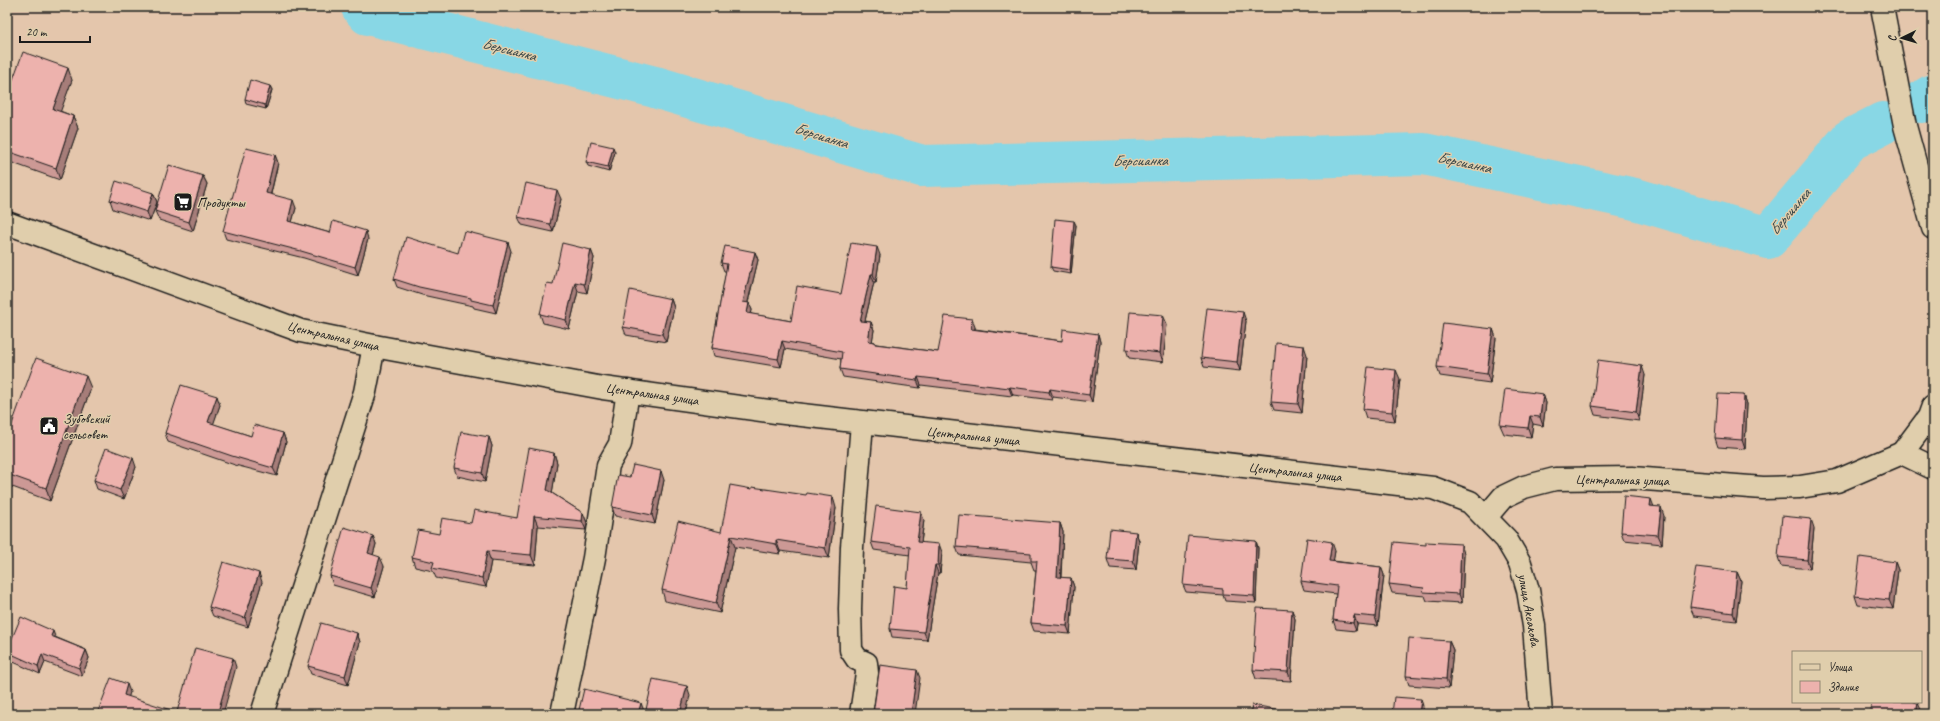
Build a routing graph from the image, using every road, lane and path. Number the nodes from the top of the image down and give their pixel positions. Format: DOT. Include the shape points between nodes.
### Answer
graph roads {
  1 [pos="1882,7"];
  2 [pos="7,223"];
  3 [pos="1933,228"];
  4 [pos="374,346"];
  5 [pos="628,391"];
  6 [pos="1933,406"];
  7 [pos="862,424"];
  8 [pos="1902,452"];
  9 [pos="1933,468"];
  10 [pos="1486,516"];
  11 [pos="262,714"];
  12 [pos="562,714"];
  13 [pos="861,714"];
  14 [pos="1541,714"];
  1 -- 3 [label="street" via="1904,126"];
  2 -- 4 [label="street, Центральная улица" via="300,331"];
  4 -- 5 [label="street, Центральная улица"];
  4 -- 11 [label="street" via="364,392"];
  5 -- 7 [label="street, Центральная улица"];
  5 -- 12 [label="street" via="620,444 608,465 594,558"];
  6 -- 8 [label="street" via="1929,417"];
  7 -- 10 [label="street, Центральная улица" via="1433,488 1470,502"];
  7 -- 13 [label="street" via="852,547 850,609 851,650 857,659 866,663"];
  8 -- 9 [label="street"];
  8 -- 10 [label="street, Центральная улица" via="1837,481 1800,487 1764,488 1632,478 1555,479 1524,487 1503,497"];
  10 -- 14 [label="street, улица Аксакова" via="1506,539 1520,563 1528,590 1534,626"];
}
